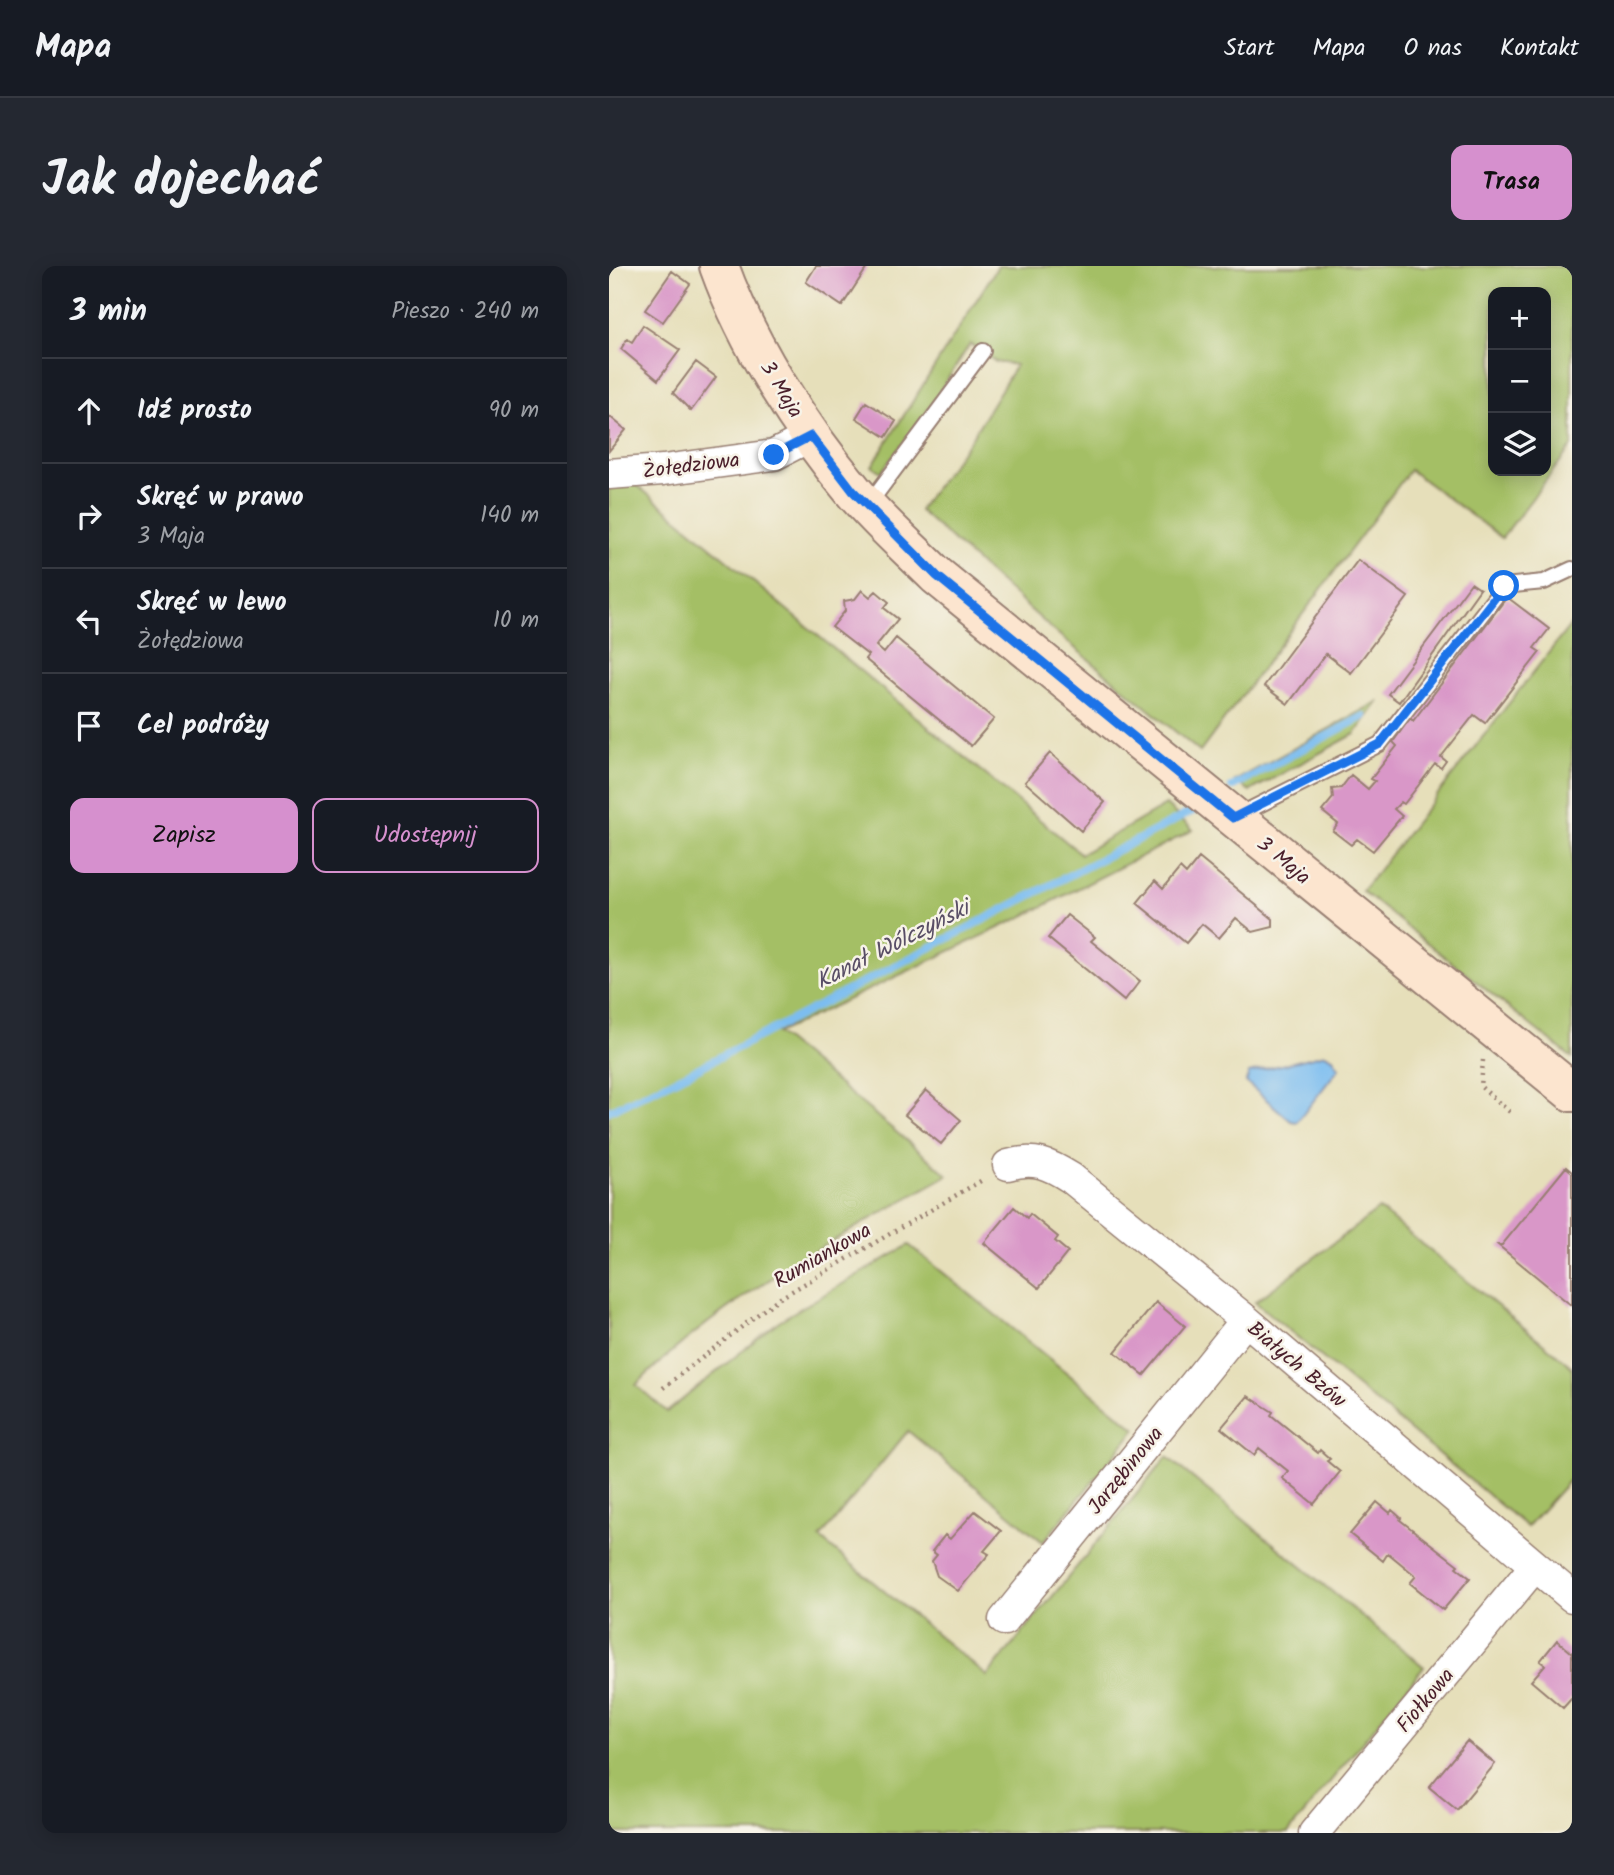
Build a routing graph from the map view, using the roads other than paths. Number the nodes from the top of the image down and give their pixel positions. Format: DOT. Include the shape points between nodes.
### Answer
graph roads {
  1 [pos="719,266"];
  2 [pos="983,351"];
  3 [pos="811,436"];
  4 [pos="609,474"];
  5 [pos="867,506"];
  6 [pos="1572,569"];
  7 [pos="1233,818"];
  8 [pos="1572,1091"];
  9 [pos="1008,1165"];
  10 [pos="1247,1320"];
  11 [pos="1535,1566"];
  12 [pos="1572,1597"];
  13 [pos="1003,1620"];
  14 [pos="1314,1833"];
  1 -- 3 [label="street, 3 Maja" via="744,322"];
  2 -- 5 [label="lane"];
  3 -- 4 [label="street, Żołędziowa" via="774,455"];
  3 -- 5 [label="street, 3 Maja"];
  5 -- 7 [label="street, 3 Maja" via="937,576"];
  6 -- 7 [label="lane" via="1544,582 1504,586 1380,744"];
  7 -- 8 [label="street, 3 Maja"];
  9 -- 10 [label="street, Białych Bzów" via="1040,1161 1071,1178"];
  10 -- 11 [label="street, Białych Bzów"];
  10 -- 13 [label="street, Jarzębinowa"];
  11 -- 12 [label="street, Białych Bzów"];
  11 -- 14 [label="street, Fiołkowa"];
}
